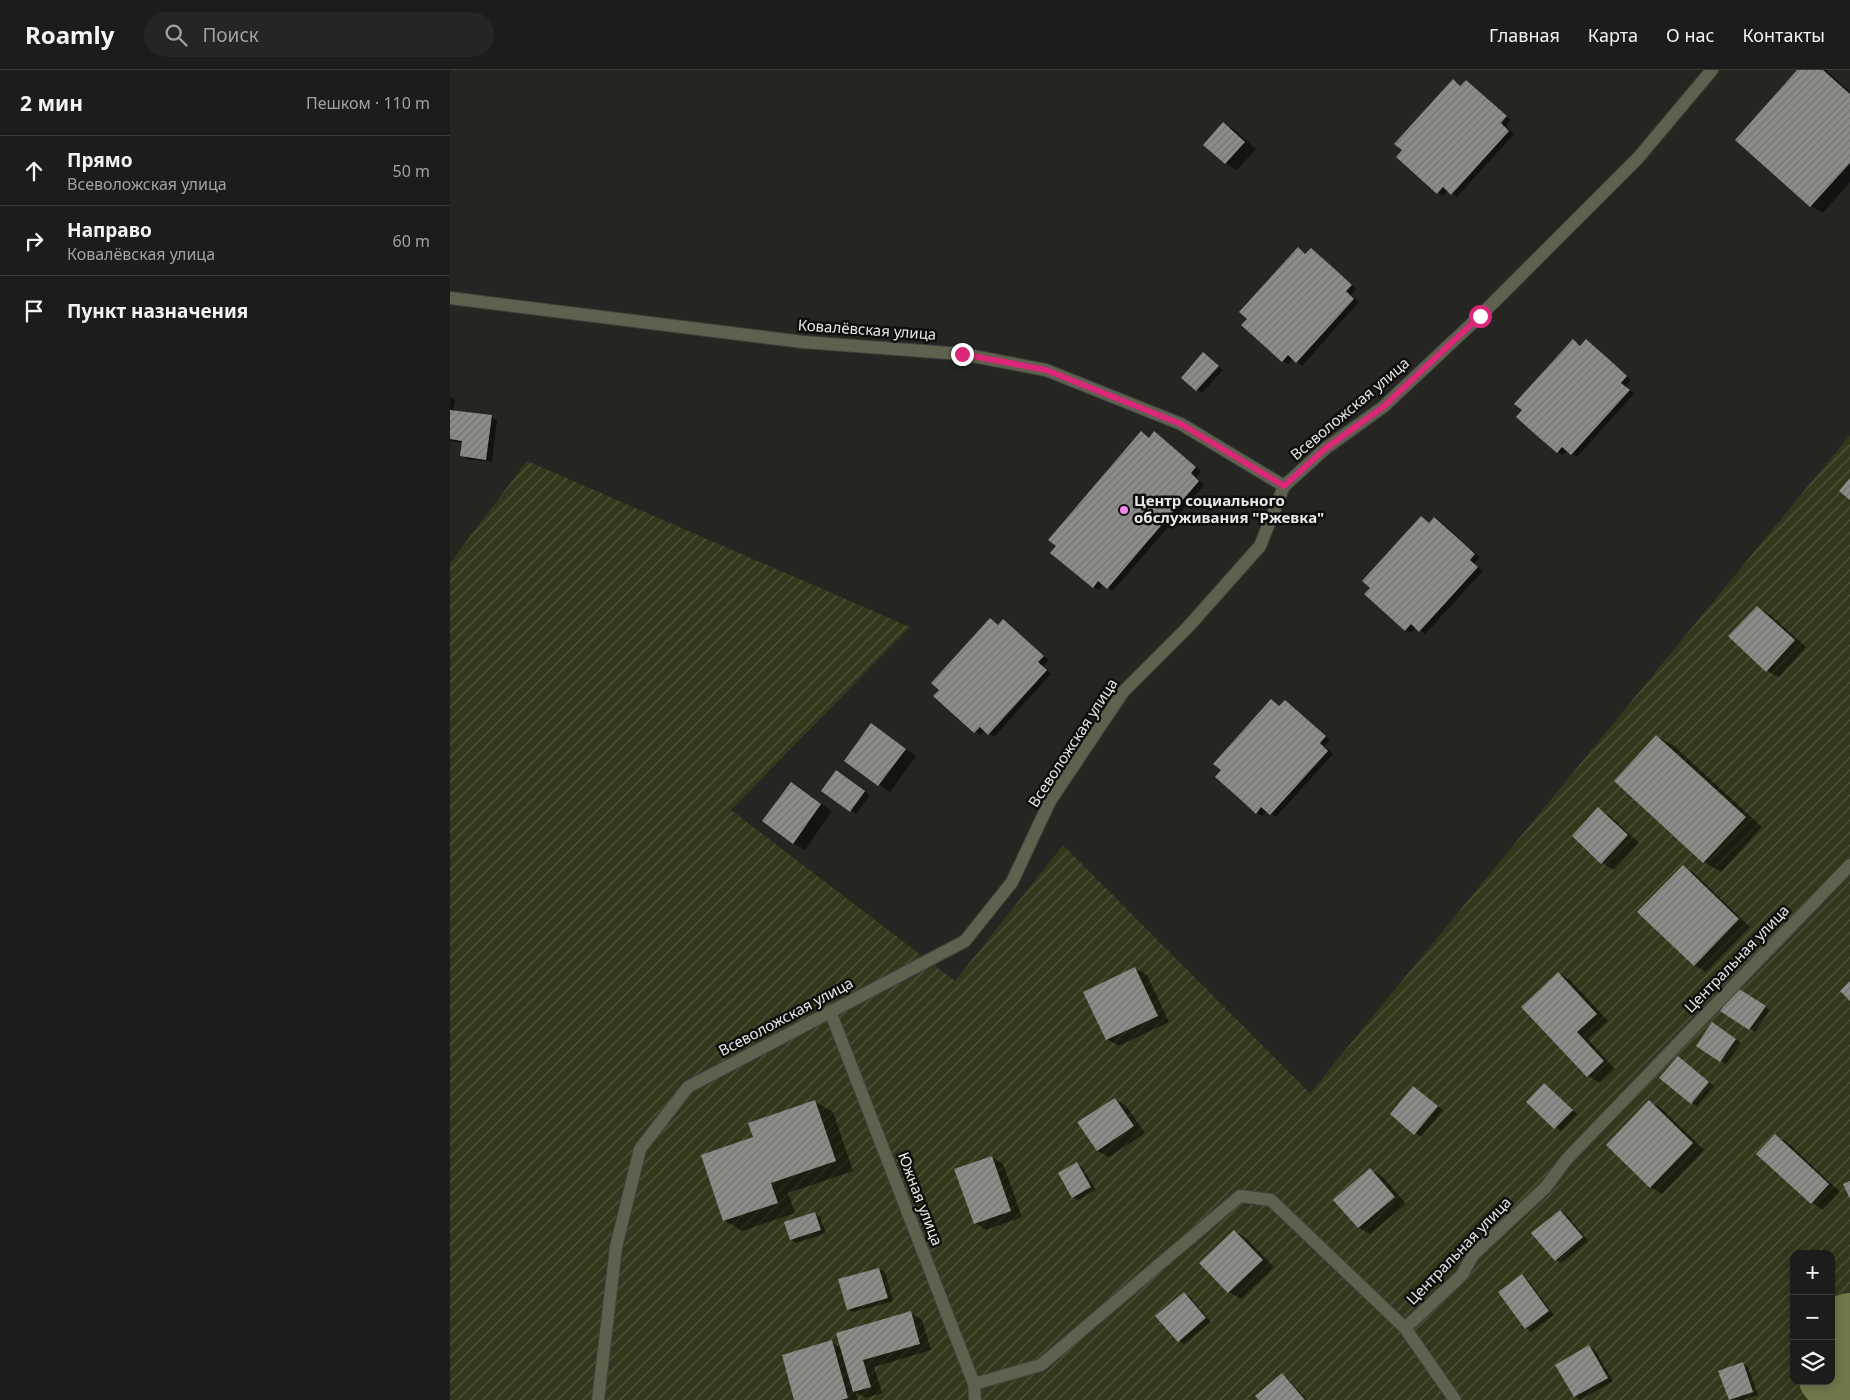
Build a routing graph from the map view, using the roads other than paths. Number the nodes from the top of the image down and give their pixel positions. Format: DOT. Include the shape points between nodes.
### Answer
graph roads {
  1 [pos="1712,70"];
  2 [pos="450,298"];
  3 [pos="1284,486"];
  4 [pos="1850,865"];
  5 [pos="830,1011"];
  6 [pos="1405,1328"];
  7 [pos="974,1384"];
  8 [pos="598,1400"];
  9 [pos="975,1400"];
  10 [pos="1455,1400"];
  1 -- 3 [label="street, Всеволожская улица" via="1638,158 1480,316 1383,407 1326,448"];
  2 -- 3 [label="street, Ковалёвская улица" via="804,342 962,354 1046,370 1181,424"];
  3 -- 5 [label="street, Всеволожская улица" via="1260,546 1188,627 1123,692 1050,801 1012,882 965,942"];
  4 -- 6 [label="street, Центральная улица" via="1566,1160 1546,1187 1473,1255 1462,1275"];
  5 -- 7 [label="street, Южная улица"];
  5 -- 8 [label="street, Всеволожская улица" via="688,1087 640,1149 616,1246"];
  6 -- 7 [label="street, Центральная улица" via="1272,1200 1240,1196 1041,1365"];
  6 -- 10 [label="street"];
  7 -- 9 [label="street, Южная улица"];
}
